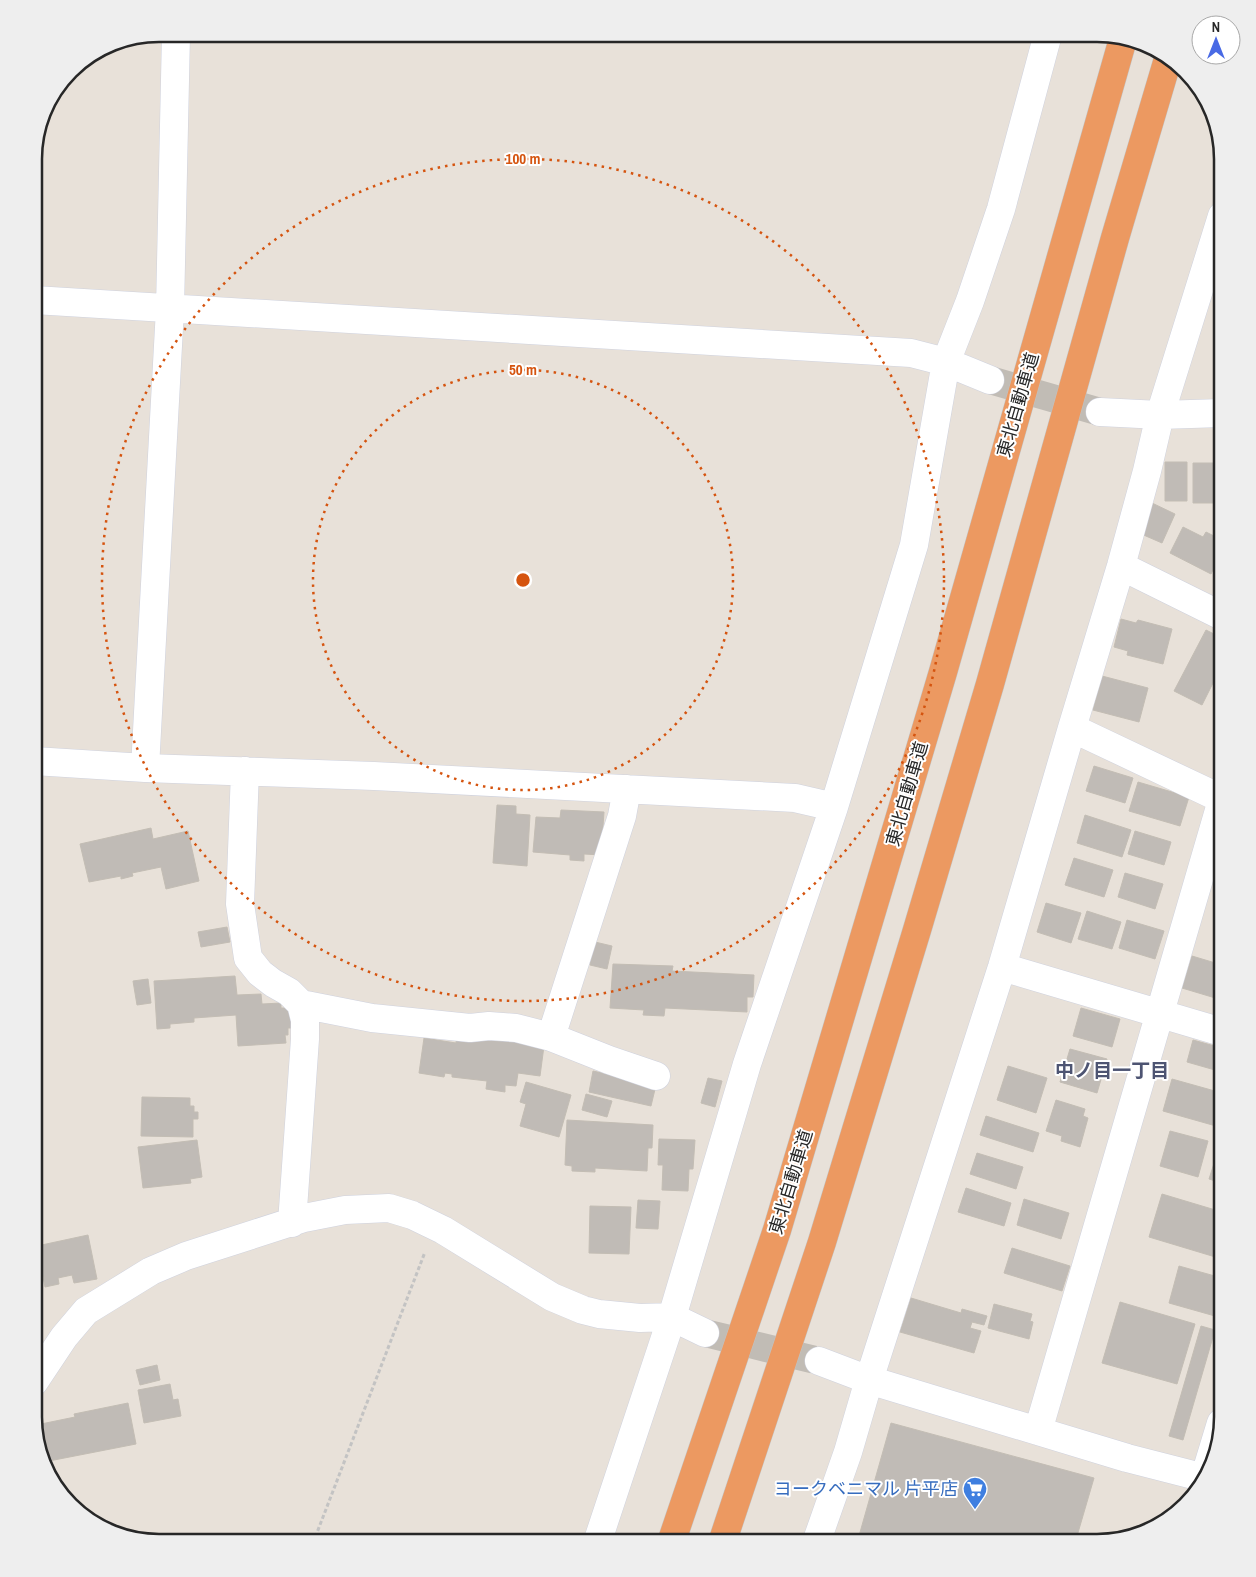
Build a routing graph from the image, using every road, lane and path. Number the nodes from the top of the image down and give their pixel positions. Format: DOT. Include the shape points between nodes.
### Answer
graph roads {
  1 [pos="176,42"];
  2 [pos="1046,43"];
  3 [pos="1120,45"];
  4 [pos="1166,66"];
  5 [pos="1214,242"];
  6 [pos="43,301"];
  7 [pos="170,309"];
  8 [pos="946,362"];
  9 [pos="990,380"];
  10 [pos="1100,412"];
  11 [pos="1214,413"];
  12 [pos="1160,415"];
  13 [pos="1121,566"];
  14 [pos="1214,612"];
  15 [pos="1072,728"];
  16 [pos="43,762"];
  17 [pos="145,768"];
  18 [pos="245,771"];
  19 [pos="627,789"];
  20 [pos="1214,796"];
  21 [pos="834,807"];
  22 [pos="1214,828"];
  23 [pos="1002,967"];
  24 [pos="302,1004"];
  25 [pos="1160,1014"];
  26 [pos="1214,1030"];
  27 [pos="551,1037"];
  28 [pos="656,1076"];
  29 [pos="292,1223"];
  30 [pos="435,1226"];
  31 [pos="672,1317"];
  32 [pos="705,1333"];
  33 [pos="819,1361"];
  34 [pos="42,1370"];
  35 [pos="869,1380"];
  36 [pos="1038,1431"];
  37 [pos="1197,1476"];
  38 [pos="316,1534"];
  39 [pos="600,1534"];
  40 [pos="674,1534"];
  41 [pos="725,1534"];
  42 [pos="819,1534"];
  1 -- 7 [label="street"];
  2 -- 8 [label="street" via="1001,209"];
  3 -- 40 [label="highway, 東北自動車道" via="945,662 785,1202"];
  4 -- 41 [label="highway" via="917,930 822,1242"];
  5 -- 12 [label="street"];
  6 -- 7 [label="street"];
  7 -- 8 [label="street" via="910,353"];
  7 -- 17 [label="street"];
  8 -- 9 [label="street"];
  8 -- 21 [label="street" via="914,545"];
  10 -- 12 [label="street"];
  11 -- 12 [label="street"];
  12 -- 13 [label="street"];
  13 -- 14 [label="street"];
  13 -- 15 [label="street"];
  15 -- 20 [label="street"];
  15 -- 23 [label="street"];
  16 -- 17 [label="street"];
  17 -- 18 [label="street"];
  18 -- 19 [label="street"];
  18 -- 24 [label="street" via="240,904 248,958 260,973"];
  19 -- 21 [label="street" via="795,798"];
  19 -- 27 [label="street" via="622,816"];
  21 -- 31 [label="street" via="747,1064"];
  22 -- 25 [label="street"];
  23 -- 25 [label="street"];
  23 -- 35 [label="street"];
  24 -- 27 [label="street" via="372,1018 470,1028 516,1028"];
  24 -- 29 [label="street" via="305,1039"];
  25 -- 26 [label="street"];
  25 -- 36 [label="street"];
  27 -- 28 [label="street"];
  29 -- 30 [label="street" via="345,1210 389,1208"];
  29 -- 34 [label="street" via="186,1256 102,1300 72,1326"];
  30 -- 31 [label="street" via="552,1297 583,1310 640,1318"];
  30 -- 38 [label="path"];
  31 -- 32 [label="street"];
  31 -- 39 [label="street"];
  33 -- 35 [label="street"];
  35 -- 36 [label="street"];
  35 -- 42 [label="street"];
  36 -- 37 [label="street"];
}
